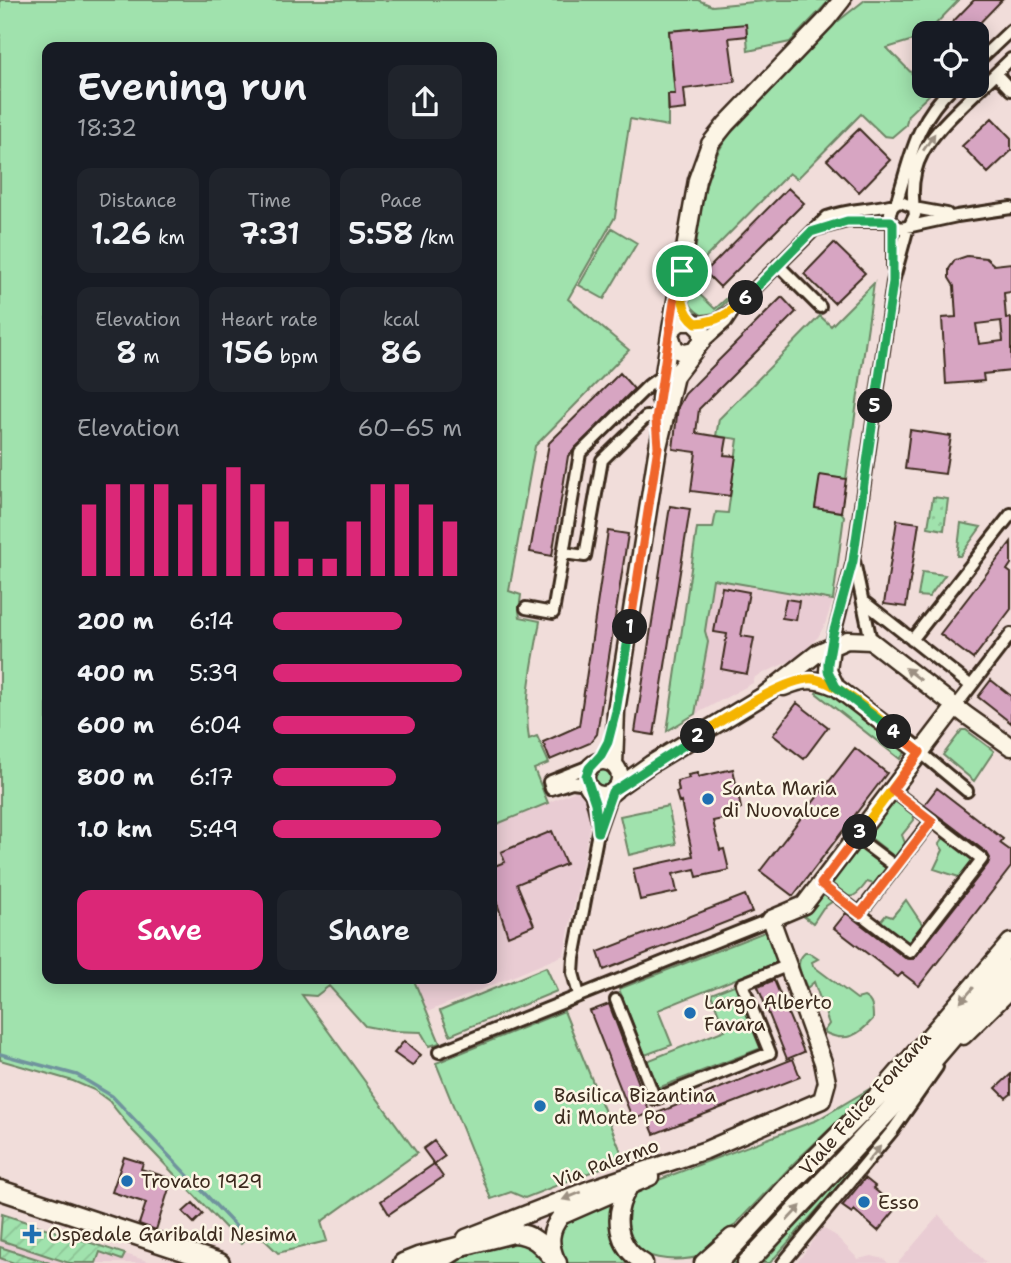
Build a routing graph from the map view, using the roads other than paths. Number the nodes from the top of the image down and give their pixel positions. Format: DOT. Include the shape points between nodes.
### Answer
graph roads {
  1 [pos="848,1"];
  2 [pos="1011,30"];
  3 [pos="989,51"];
  4 [pos="1011,59"];
  5 [pos="996,74"];
  6 [pos="1011,90"];
  7 [pos="940,98"];
  8 [pos="895,204"];
  9 [pos="913,208"];
  10 [pos="1011,208"];
  11 [pos="957,216"];
  12 [pos="892,222"];
  13 [pos="909,226"];
  14 [pos="811,232"];
  15 [pos="778,265"];
  16 [pos="682,271"];
  17 [pos="893,282"];
  18 [pos="820,307"];
  19 [pos="733,310"];
  20 [pos="694,323"];
  21 [pos="671,332"];
  22 [pos="697,348"];
  23 [pos="663,375"];
  24 [pos="656,420"];
  25 [pos="608,425"];
  26 [pos="623,440"];
  27 [pos="658,447"];
  28 [pos="580,453"];
  29 [pos="603,460"];
  30 [pos="1011,514"];
  31 [pos="568,528"];
  32 [pos="590,532"];
  33 [pos="564,553"];
  34 [pos="853,561"];
  35 [pos="863,601"];
  36 [pos="526,608"];
  37 [pos="1011,634"];
  38 [pos="871,640"];
  39 [pos="912,640"];
  40 [pos="831,647"];
  41 [pos="971,686"];
  42 [pos="836,687"];
  43 [pos="763,696"];
  44 [pos="955,707"];
  45 [pos="616,711"];
  46 [pos="1011,747"];
  47 [pos="920,752"];
  48 [pos="594,764"];
  49 [pos="651,764"];
  50 [pos="615,766"];
  51 [pos="589,787"];
  52 [pos="892,790"];
  53 [pos="613,791"];
  54 [pos="967,791"];
  55 [pos="932,821"];
  56 [pos="598,832"];
  57 [pos="856,837"];
  58 [pos="896,867"];
  59 [pos="821,884"];
  60 [pos="860,914"];
  61 [pos="771,919"];
  62 [pos="1011,943"];
  63 [pos="789,965"];
  64 [pos="1011,969"];
  65 [pos="1011,989"];
  66 [pos="579,995"];
  67 [pos="616,1000"];
  68 [pos="982,1003"];
  69 [pos="949,1050"];
  70 [pos="439,1052"];
  71 [pos="906,1091"];
  72 [pos="706,1150"];
  73 [pos="789,1186"];
  74 [pos="628,1189"];
  75 [pos="0,1191"];
  76 [pos="501,1231"];
  77 [pos="467,1245"];
  78 [pos="410,1260"];
  79 [pos="220,1263"];
  80 [pos="438,1263"];
  81 [pos="557,1263"];
  82 [pos="644,1263"];
  83 [pos="703,1263"];
  84 [pos="718,1263"];
  85 [pos="747,1263"];
  86 [pos="783,1263"];
  1 -- 16 [label="street" via="710,144 697,180"];
  2 -- 3 [label="street"];
  4 -- 5 [label="street"];
  5 -- 6 [label="street"];
  9 -- 5 [label="street, one-way" via="913,181 923,150"];
  7 -- 8 [label="street" via="921,126"];
  8 -- 9 [label="street" via="904,202"];
  8 -- 12 [label="street" via="889,214"];
  8 -- 14 [label="street" via="836,214"];
  9 -- 11 [label="street"];
  9 -- 13 [label="street" via="915,218"];
  10 -- 11 [label="street"];
  11 -- 13 [label="street"];
  12 -- 13 [label="street" via="900,228"];
  12 -- 14 [label="street" via="847,221"];
  12 -- 17 [label="street"];
  13 -- 17 [label="street"];
  14 -- 15 [label="street"];
  15 -- 18 [label="street"];
  15 -- 19 [label="street"];
  16 -- 20 [label="street" via="683,304"];
  16 -- 21 [label="street"];
  17 -- 34 [label="street"];
  19 -- 20 [label="street" via="716,321"];
  19 -- 22 [label="street"];
  20 -- 21 [label="street" via="680,322"];
  20 -- 22 [label="street" via="702,337"];
  21 -- 22 [label="street" via="672,345 679,351"];
  21 -- 23 [label="street"];
  22 -- 27 [label="street" via="674,376"];
  23 -- 24 [label="street"];
  23 -- 25 [label="street"];
  24 -- 26 [label="street" via="646,418"];
  24 -- 27 [label="street"];
  25 -- 26 [label="street"];
  25 -- 28 [label="street"];
  26 -- 29 [label="street"];
  27 -- 45 [label="street"];
  28 -- 29 [label="street"];
  28 -- 31 [label="street"];
  29 -- 32 [label="street"];
  30 -- 39 [label="street"];
  31 -- 32 [label="street"];
  31 -- 33 [label="street"];
  32 -- 33 [label="street" via="586,556"];
  33 -- 36 [label="street" via="553,612"];
  34 -- 35 [label="street"];
  34 -- 40 [label="street"];
  35 -- 38 [label="street"];
  35 -- 39 [label="street"];
  37 -- 41 [label="street"];
  38 -- 40 [label="street" via="847,640"];
  44 -- 38 [label="street, one-way"];
  39 -- 41 [label="street"];
  40 -- 42 [label="street" via="828,671"];
  40 -- 43 [label="street"];
  41 -- 44 [label="street"];
  42 -- 43 [label="street" via="806,679"];
  42 -- 47 [label="street"];
  43 -- 49 [label="street"];
  44 -- 46 [label="street"];
  44 -- 47 [label="street"];
  45 -- 48 [label="street" via="606,748"];
  45 -- 50 [label="street"];
  47 -- 52 [label="street"];
  47 -- 54 [label="street"];
  48 -- 50 [label="street" via="603,761"];
  48 -- 51 [label="street" via="587,772"];
  48 -- 51 [label="street" via="549,782 551,789 572,782"];
  49 -- 50 [label="street" via="633,771"];
  49 -- 53 [label="street"];
  50 -- 53 [label="street" via="619,782"];
  51 -- 53 [label="street" via="598,794"];
  51 -- 56 [label="street"];
  52 -- 55 [label="street"];
  52 -- 57 [label="street"];
  53 -- 56 [label="street"];
  55 -- 58 [label="street"];
  55 -- 60 [label="street" via="982,859 918,942 910,952"];
  56 -- 66 [label="street" via="574,958"];
  57 -- 58 [label="street"];
  57 -- 59 [label="street"];
  58 -- 60 [label="street"];
  59 -- 60 [label="street"];
  59 -- 61 [label="street" via="804,905"];
  61 -- 63 [label="street"];
  61 -- 66 [label="street"];
  62 -- 73 [label="main road, one-way" via="885,1089"];
  63 -- 67 [label="street" via="743,984 770,1053 655,1099"];
  63 -- 72 [label="street, Via Palermo" via="823,1062 827,1082 822,1100"];
  64 -- 68 [label="main road, Viale Felice Fontana"];
  65 -- 69 [label="street"];
  66 -- 70 [label="street"];
  68 -- 69 [label="street"];
  68 -- 71 [label="main road, Viale Felice Fontana"];
  69 -- 71 [label="street"];
  86 -- 69 [label="street, one-way" via="893,1130"];
  85 -- 71 [label="main road, Viale Felice Fontana, one-way"];
  72 -- 74 [label="street"];
  72 -- 76 [label="street, Via Palermo, one-way" via="593,1188"];
  73 -- 83 [label="street"];
  73 -- 84 [label="main road"];
  74 -- 81 [label="street" via="561,1216 550,1240"];
  74 -- 82 [label="street" via="619,1209 619,1229 630,1252"];
  75 -- 79 [label="main road"];
  76 -- 77 [label="main road"];
  76 -- 78 [label="street, Via Palermo"];
  76 -- 80 [label="main road"];
  76 -- 81 [label="main road" via="536,1239"];
  77 -- 78 [label="main road"];
  77 -- 80 [label="street"];
}
